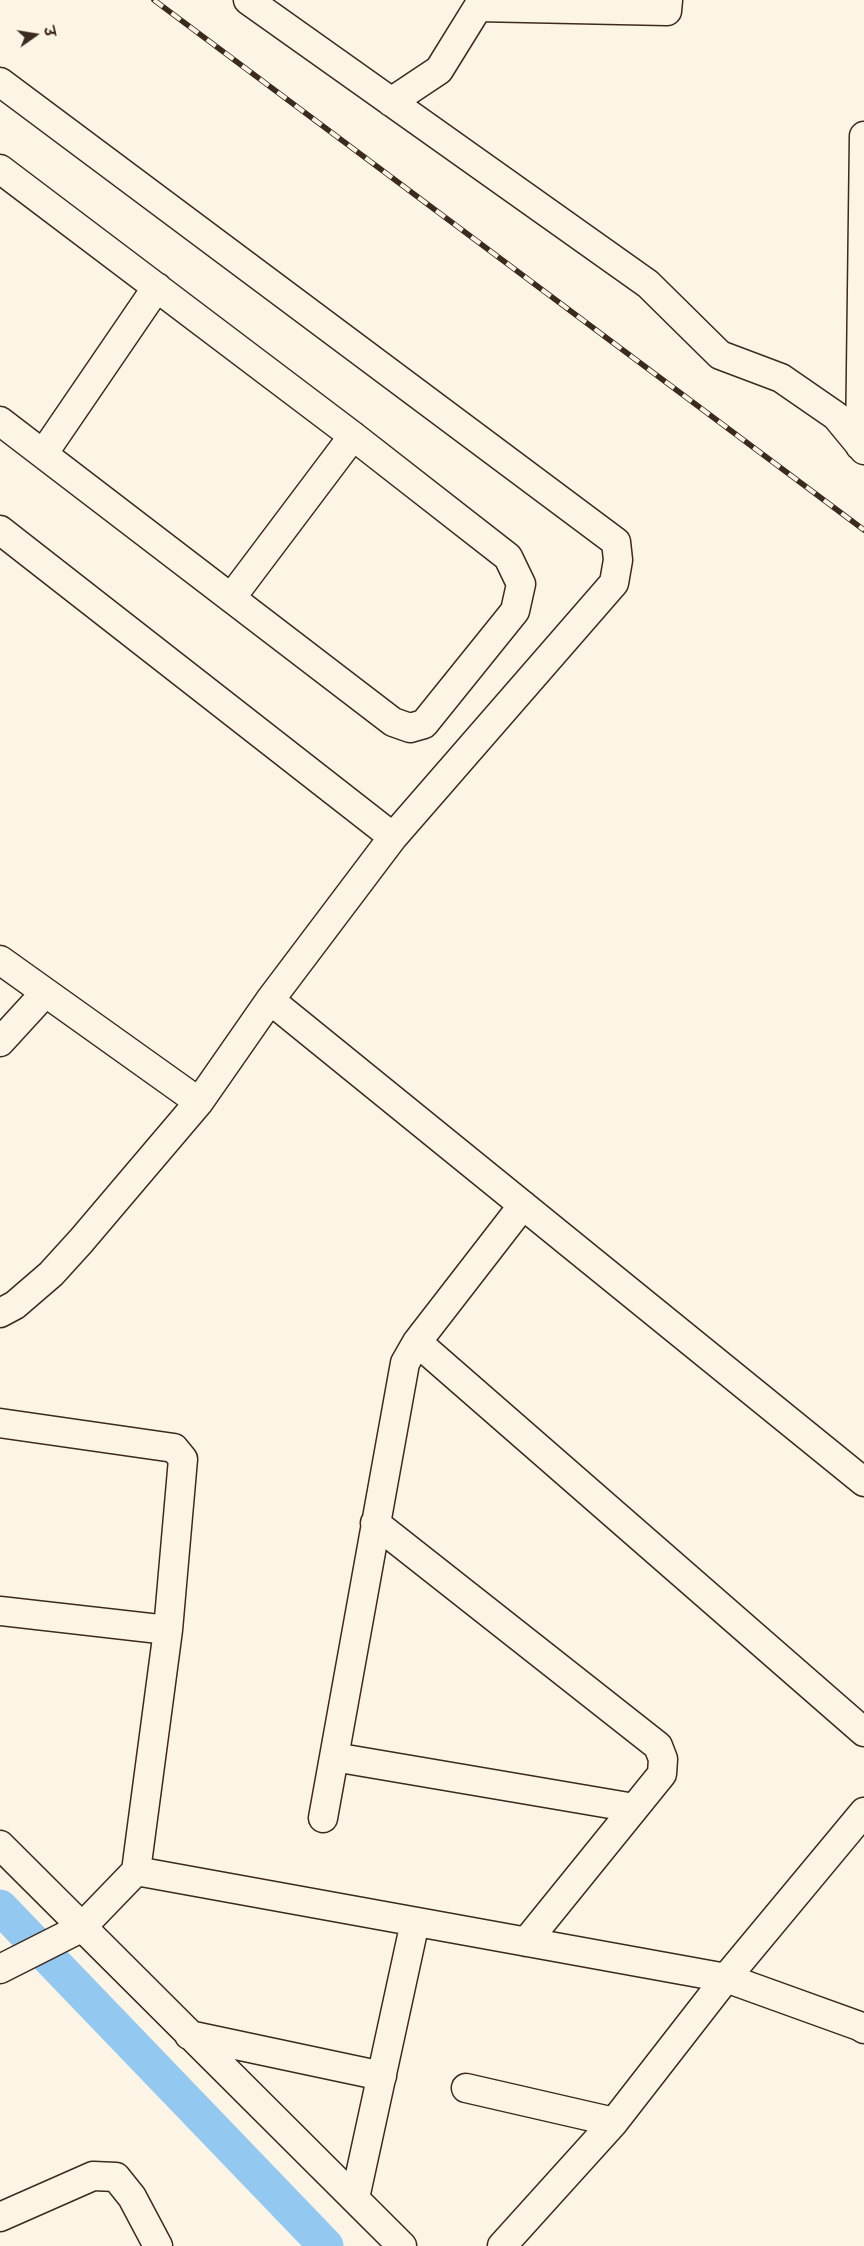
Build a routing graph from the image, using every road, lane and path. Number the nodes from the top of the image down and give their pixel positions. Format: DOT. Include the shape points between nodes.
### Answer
graph roads {
  1 [pos="248,0"];
  2 [pos="668,0"];
  3 [pos="0,82"];
  4 [pos="391,102"];
  5 [pos="864,136"];
  6 [pos="0,169"];
  7 [pos="157,287"];
  8 [pos="0,421"];
  9 [pos="353,436"];
  10 [pos="862,448"];
  11 [pos="43,454"];
  12 [pos="0,530"];
  13 [pos="231,598"];
  14 [pos="393,837"];
  15 [pos="0,960"];
  16 [pos="44,994"];
  17 [pos="270,1000"];
  18 [pos="0,1042"];
  19 [pos="199,1102"];
  20 [pos="523,1205"];
  21 [pos="0,1313"];
  22 [pos="417,1342"];
  23 [pos="0,1423"];
  24 [pos="864,1482"];
  25 [pos="375,1523"];
  26 [pos="0,1611"];
  27 [pos="168,1630"];
  28 [pos="864,1732"];
  29 [pos="334,1757"];
  30 [pos="634,1808"];
  31 [pos="864,1812"];
  32 [pos="323,1818"];
  33 [pos="0,1845"];
  34 [pos="136,1871"];
  35 [pos="416,1922"];
  36 [pos="81,1928"];
  37 [pos="526,1942"];
  38 [pos="0,1969"];
  39 [pos="726,1978"];
  40 [pos="862,2026"];
  41 [pos="189,2035"];
  42 [pos="382,2076"];
  43 [pos="466,2088"];
  44 [pos="614,2122"];
  45 [pos="355,2198"];
  46 [pos="0,2217"];
  47 [pos="158,2246"];
  48 [pos="402,2246"];
  49 [pos="502,2246"];
  1 -- 4 [label="street"];
  2 -- 4 [label="street" via="668,11 478,8 439,70"];
  3 -- 14 [label="street" via="616,542 618,560 614,583"];
  4 -- 10 [label="street" via="648,284 720,355 781,378 836,416"];
  5 -- 10 [label="street"];
  6 -- 7 [label="street"];
  7 -- 9 [label="street"];
  7 -- 11 [label="street"];
  8 -- 11 [label="street"];
  9 -- 13 [label="street"];
  9 -- 13 [label="street" via="508,557 521,584 515,611 424,724 410,728 393,722"];
  11 -- 13 [label="street"];
  12 -- 14 [label="street"];
  14 -- 17 [label="street"];
  15 -- 16 [label="street"];
  16 -- 18 [label="street"];
  16 -- 19 [label="street"];
  17 -- 19 [label="street"];
  17 -- 20 [label="street"];
  19 -- 21 [label="street" via="51,1274 15,1305"];
  20 -- 22 [label="street"];
  20 -- 24 [label="street"];
  22 -- 25 [label="street" via="405,1363 400,1382"];
  22 -- 28 [label="street"];
  23 -- 27 [label="street" via="174,1448 183,1459"];
  25 -- 29 [label="street"];
  25 -- 30 [label="street" via="658,1746 663,1759 662,1774"];
  26 -- 27 [label="street"];
  27 -- 34 [label="street"];
  29 -- 30 [label="street"];
  29 -- 32 [label="street"];
  30 -- 37 [label="street"];
  31 -- 39 [label="street"];
  33 -- 36 [label="street"];
  34 -- 35 [label="street"];
  34 -- 36 [label="street"];
  35 -- 37 [label="street"];
  35 -- 42 [label="street"];
  36 -- 38 [label="street"];
  36 -- 41 [label="street"];
  37 -- 39 [label="street"];
  39 -- 40 [label="street"];
  39 -- 44 [label="street"];
  41 -- 42 [label="street"];
  41 -- 45 [label="street"];
  42 -- 45 [label="street"];
  43 -- 44 [label="street"];
  44 -- 49 [label="street"];
  45 -- 48 [label="street"];
  46 -- 47 [label="street" via="93,2176 116,2177 132,2197"];
}
